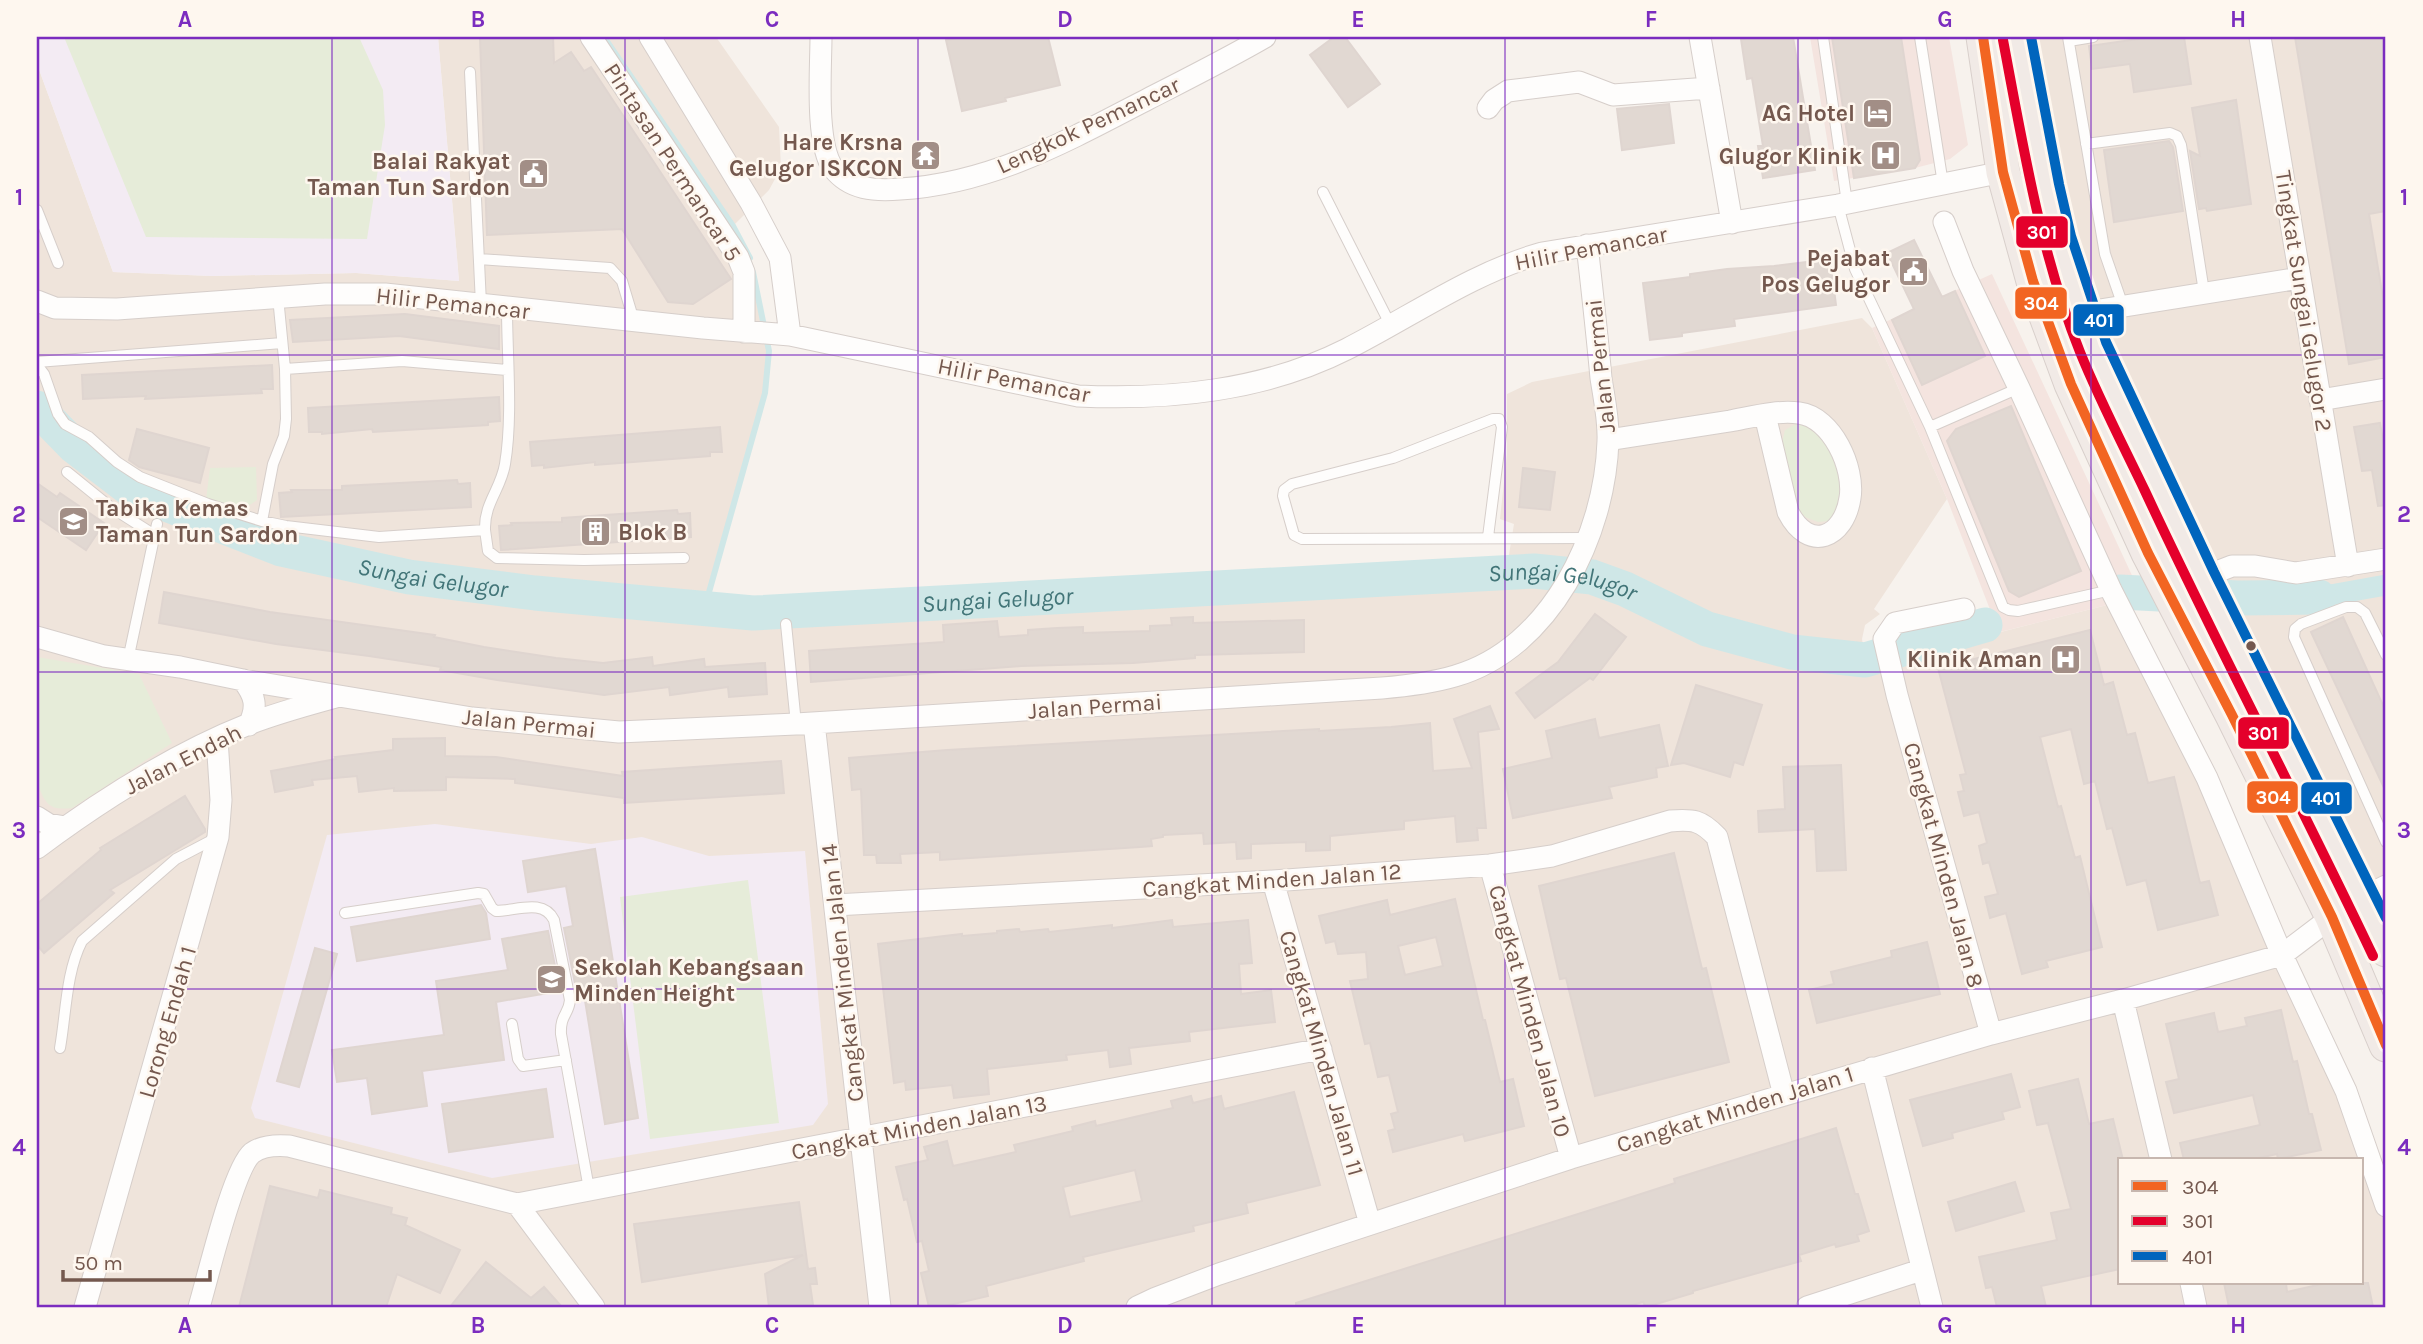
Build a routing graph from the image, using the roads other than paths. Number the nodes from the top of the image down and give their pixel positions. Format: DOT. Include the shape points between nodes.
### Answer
graph roads {
  1 [pos="591,37"];
  2 [pos="650,37"];
  3 [pos="821,37"];
  4 [pos="1265,37"];
  5 [pos="1700,37"];
  6 [pos="1823,37"];
  7 [pos="1920,37"];
  8 [pos="1983,37"];
  9 [pos="2017,37"];
  10 [pos="2093,37"];
  11 [pos="2260,37"];
  12 [pos="2068,39"];
  13 [pos="470,72"];
  14 [pos="1709,89"];
  15 [pos="1488,108"];
  16 [pos="2032,123"];
  17 [pos="2086,144"];
  18 [pos="2003,172"];
  19 [pos="1944,184"];
  20 [pos="2045,187"];
  21 [pos="1323,192"];
  22 [pos="1843,204"];
  23 [pos="37,210"];
  24 [pos="1944,222"];
  25 [pos="1732,223"];
  26 [pos="1587,245"];
  27 [pos="479,259"];
  28 [pos="58,263"];
  29 [pos="2300,278"];
  30 [pos="2203,292"];
  31 [pos="278,297"];
  32 [pos="37,301"];
  33 [pos="481,304"];
  34 [pos="2123,306"];
  35 [pos="507,308"];
  36 [pos="2081,313"];
  37 [pos="634,321"];
  38 [pos="1391,326"];
  39 [pos="766,333"];
  40 [pos="282,343"];
  41 [pos="37,363"];
  42 [pos="285,369"];
  43 [pos="507,370"];
  44 [pos="2019,388"];
  45 [pos="2386,389"];
  46 [pos="2320,400"];
  47 [pos="1765,415"];
  48 [pos="1930,427"];
  49 [pos="1608,440"];
  50 [pos="67,472"];
  51 [pos="262,521"];
  52 [pos="485,530"];
  53 [pos="1488,537"];
  54 [pos="1585,546"];
  55 [pos="684,558"];
  56 [pos="2386,559"];
  57 [pos="2348,566"];
  58 [pos="2201,578"];
  59 [pos="2110,590"];
  60 [pos="1964,609"];
  61 [pos="786,624"];
  62 [pos="37,637"];
  63 [pos="2386,655"];
  64 [pos="128,660"];
  65 [pos="243,680"];
  66 [pos="341,695"];
  67 [pos="805,724"];
  68 [pos="249,725"];
  69 [pos="217,738"];
  70 [pos="37,817"];
  71 [pos="65,827"];
  72 [pos="218,837"];
  73 [pos="2386,842"];
  74 [pos="37,848"];
  75 [pos="1490,864"];
  76 [pos="1273,881"];
  77 [pos="2374,892"];
  78 [pos="835,905"];
  79 [pos="345,913"];
  80 [pos="2332,917"];
  81 [pos="2386,950"];
  82 [pos="2282,955"];
  83 [pos="2123,1000"];
  84 [pos="512,1024"];
  85 [pos="1991,1034"];
  86 [pos="2386,1045"];
  87 [pos="60,1048"];
  88 [pos="1321,1049"];
  89 [pos="566,1060"];
  90 [pos="1872,1068"];
  91 [pos="1784,1094"];
  92 [pos="861,1138"];
  93 [pos="1571,1158"];
  94 [pos="2161,1158"];
  95 [pos="589,1189"];
  96 [pos="517,1204"];
  97 [pos="2386,1206"];
  98 [pos="1370,1224"];
  99 [pos="1921,1270"];
  100 [pos="2191,1284"];
  101 [pos="87,1305"];
  102 [pos="199,1307"];
  103 [pos="594,1307"];
  104 [pos="880,1307"];
  105 [pos="1137,1307"];
  106 [pos="1807,1307"];
  107 [pos="1932,1307"];
  108 [pos="2196,1307"];
  1 -- 39 [label="street, Pintasan Permancar 5" via="738,257"];
  2 -- 39 [label="street" via="780,258"];
  3 -- 4 [label="street, Lengkok Pemancar" via="827,155 845,179 860,188 880,191 967,180 1025,160"];
  5 -- 14 [label="street"];
  6 -- 22 [label="lane"];
  7 -- 19 [label="lane"];
  8 -- 18 [label="highway"];
  9 -- 16 [label="highway"];
  10 -- 12 [label="lane"];
  11 -- 29 [label="street, Tingkat Sungai Gelugor 2"];
  12 -- 17 [label="lane"];
  13 -- 27 [label="lane"];
  14 -- 15 [label="street" via="1613,95 1578,82 1508,91"];
  14 -- 25 [label="street"];
  16 -- 18 [label="highway" via="2021,152"];
  16 -- 20 [label="highway"];
  17 -- 30 [label="lane" via="2178,136"];
  17 -- 34 [label="lane" via="2105,254"];
  18 -- 19 [label="street, Hilir Pemancar"];
  18 -- 20 [label="highway" via="2021,173"];
  18 -- 80 [label="highway" via="2047,323 2096,441"];
  19 -- 22 [label="street, Hilir Pemancar"];
  20 -- 36 [label="highway"];
  21 -- 38 [label="lane"];
  22 -- 25 [label="street, Hilir Pemancar"];
  22 -- 48 [label="lane" via="1855,269"];
  23 -- 28 [label="lane"];
  24 -- 44 [label="street"];
  25 -- 26 [label="street, Hilir Pemancar"];
  26 -- 38 [label="street, Hilir Pemancar" via="1509,263"];
  26 -- 49 [label="street, Jalan Permai"];
  27 -- 33 [label="lane"];
  27 -- 37 [label="lane" via="610,268 622,281"];
  29 -- 30 [label="street"];
  29 -- 46 [label="street, Tingkat Sungai Gelugor 2"];
  30 -- 34 [label="street"];
  31 -- 32 [label="street, Hilir Pemancar" via="117,309 55,308"];
  31 -- 33 [label="street, Hilir Pemancar" via="385,294"];
  31 -- 40 [label="lane"];
  33 -- 35 [label="street, Hilir Pemancar"];
  34 -- 36 [label="street"];
  35 -- 37 [label="street, Hilir Pemancar"];
  35 -- 43 [label="lane"];
  36 -- 58 [label="highway"];
  37 -- 39 [label="street, Hilir Pemancar"];
  38 -- 39 [label="street, Hilir Pemancar" via="1296,371 1247,385 1122,398 1078,396"];
  40 -- 41 [label="lane"];
  40 -- 42 [label="lane"];
  41 -- 51 [label="lane" via="65,424 117,462 140,477"];
  42 -- 43 [label="lane" via="402,361"];
  42 -- 51 [label="lane" via="284,436 273,464"];
  43 -- 52 [label="lane" via="505,466 485,512"];
  44 -- 48 [label="lane"];
  44 -- 59 [label="street"];
  45 -- 46 [label="street"];
  46 -- 57 [label="street, Tingkat Sungai Gelugor 2"];
  47 -- 47 [label="street" via="1794,523 1809,535 1831,534 1845,519 1851,496 1839,446 1826,426 1812,417"];
  47 -- 49 [label="street"];
  48 -- 59 [label="lane" via="2004,607 2018,611"];
  49 -- 54 [label="street, Jalan Permai" via="1600,498"];
  50 -- 64 [label="lane" via="109,506 155,529"];
  51 -- 52 [label="lane" via="379,537"];
  52 -- 55 [label="lane" via="488,551 501,558"];
  53 -- 53 [label="lane" via="1298,538 1284,490 1292,484 1393,458 1499,419 1502,427"];
  53 -- 54 [label="lane"];
  54 -- 67 [label="street, Jalan Permai" via="1567,585 1536,625 1485,664 1456,676 1415,685"];
  56 -- 57 [label="street"];
  57 -- 58 [label="street" via="2296,573 2232,566"];
  58 -- 77 [label="highway"];
  59 -- 82 [label="street" via="2207,778"];
  60 -- 85 [label="street, Cangkat Minden Jalan 8" via="1895,623 1884,639"];
  61 -- 67 [label="lane"];
  62 -- 64 [label="street, Jalan Permai"];
  63 -- 73 [label="lane" via="2365,613 2357,607 2346,607 2295,629 2294,637"];
  64 -- 65 [label="street, Jalan Permai"];
  65 -- 66 [label="street, Jalan Permai"];
  65 -- 68 [label="street" via="256,703"];
  66 -- 67 [label="street, Jalan Permai" via="472,718 619,732"];
  66 -- 68 [label="street, Jalan Endah"];
  67 -- 78 [label="street, Cangkat Minden Jalan 14"];
  68 -- 69 [label="street, Jalan Endah"];
  69 -- 71 [label="street, Jalan Endah" via="116,793"];
  69 -- 72 [label="street, Lorong Endah 1"];
  70 -- 71 [label="street"];
  71 -- 74 [label="street, Jalan Endah"];
  72 -- 87 [label="lane" via="176,859 82,941"];
  72 -- 101 [label="street, Lorong Endah 1"];
  75 -- 76 [label="street, Cangkat Minden Jalan 12"];
  75 -- 91 [label="street, Cangkat Minden Jalan 12" via="1552,856 1670,821 1703,822 1717,836"];
  75 -- 93 [label="street, Cangkat Minden Jalan 10"];
  76 -- 78 [label="street, Cangkat Minden Jalan 12"];
  76 -- 88 [label="street, Cangkat Minden Jalan 11"];
  77 -- 80 [label="street, Cangkat Minden Jalan 1"];
  77 -- 81 [label="highway"];
  78 -- 92 [label="street, Cangkat Minden Jalan 14"];
  79 -- 89 [label="lane" via="478,893 484,894 496,911 545,908 554,920 570,1000 560,1024"];
  80 -- 82 [label="street, Cangkat Minden Jalan 1"];
  80 -- 86 [label="highway"];
  82 -- 83 [label="street, Cangkat Minden Jalan 1"];
  82 -- 97 [label="street" via="2346,1091"];
  83 -- 85 [label="street, Cangkat Minden Jalan 1"];
  83 -- 94 [label="street"];
  84 -- 89 [label="lane" via="523,1066"];
  85 -- 90 [label="street, Cangkat Minden Jalan 1"];
  88 -- 92 [label="street, Cangkat Minden Jalan 13"];
  88 -- 98 [label="street, Cangkat Minden Jalan 11"];
  89 -- 95 [label="lane"];
  90 -- 91 [label="street, Cangkat Minden Jalan 1"];
  90 -- 99 [label="street"];
  91 -- 93 [label="street, Cangkat Minden Jalan 1"];
  92 -- 95 [label="street, Cangkat Minden Jalan 13"];
  92 -- 104 [label="street, Cangkat Minden Jalan 14"];
  93 -- 98 [label="street, Cangkat Minden Jalan 1"];
  95 -- 96 [label="street, Cangkat Minden Jalan 13"];
  96 -- 102 [label="street" via="289,1146 264,1147 253,1152 238,1173"];
  96 -- 103 [label="street"];
  98 -- 105 [label="street, Cangkat Minden Jalan 1" via="1219,1274"];
  99 -- 106 [label="street"];
  99 -- 107 [label="street"];
  100 -- 108 [label="street"];
}
